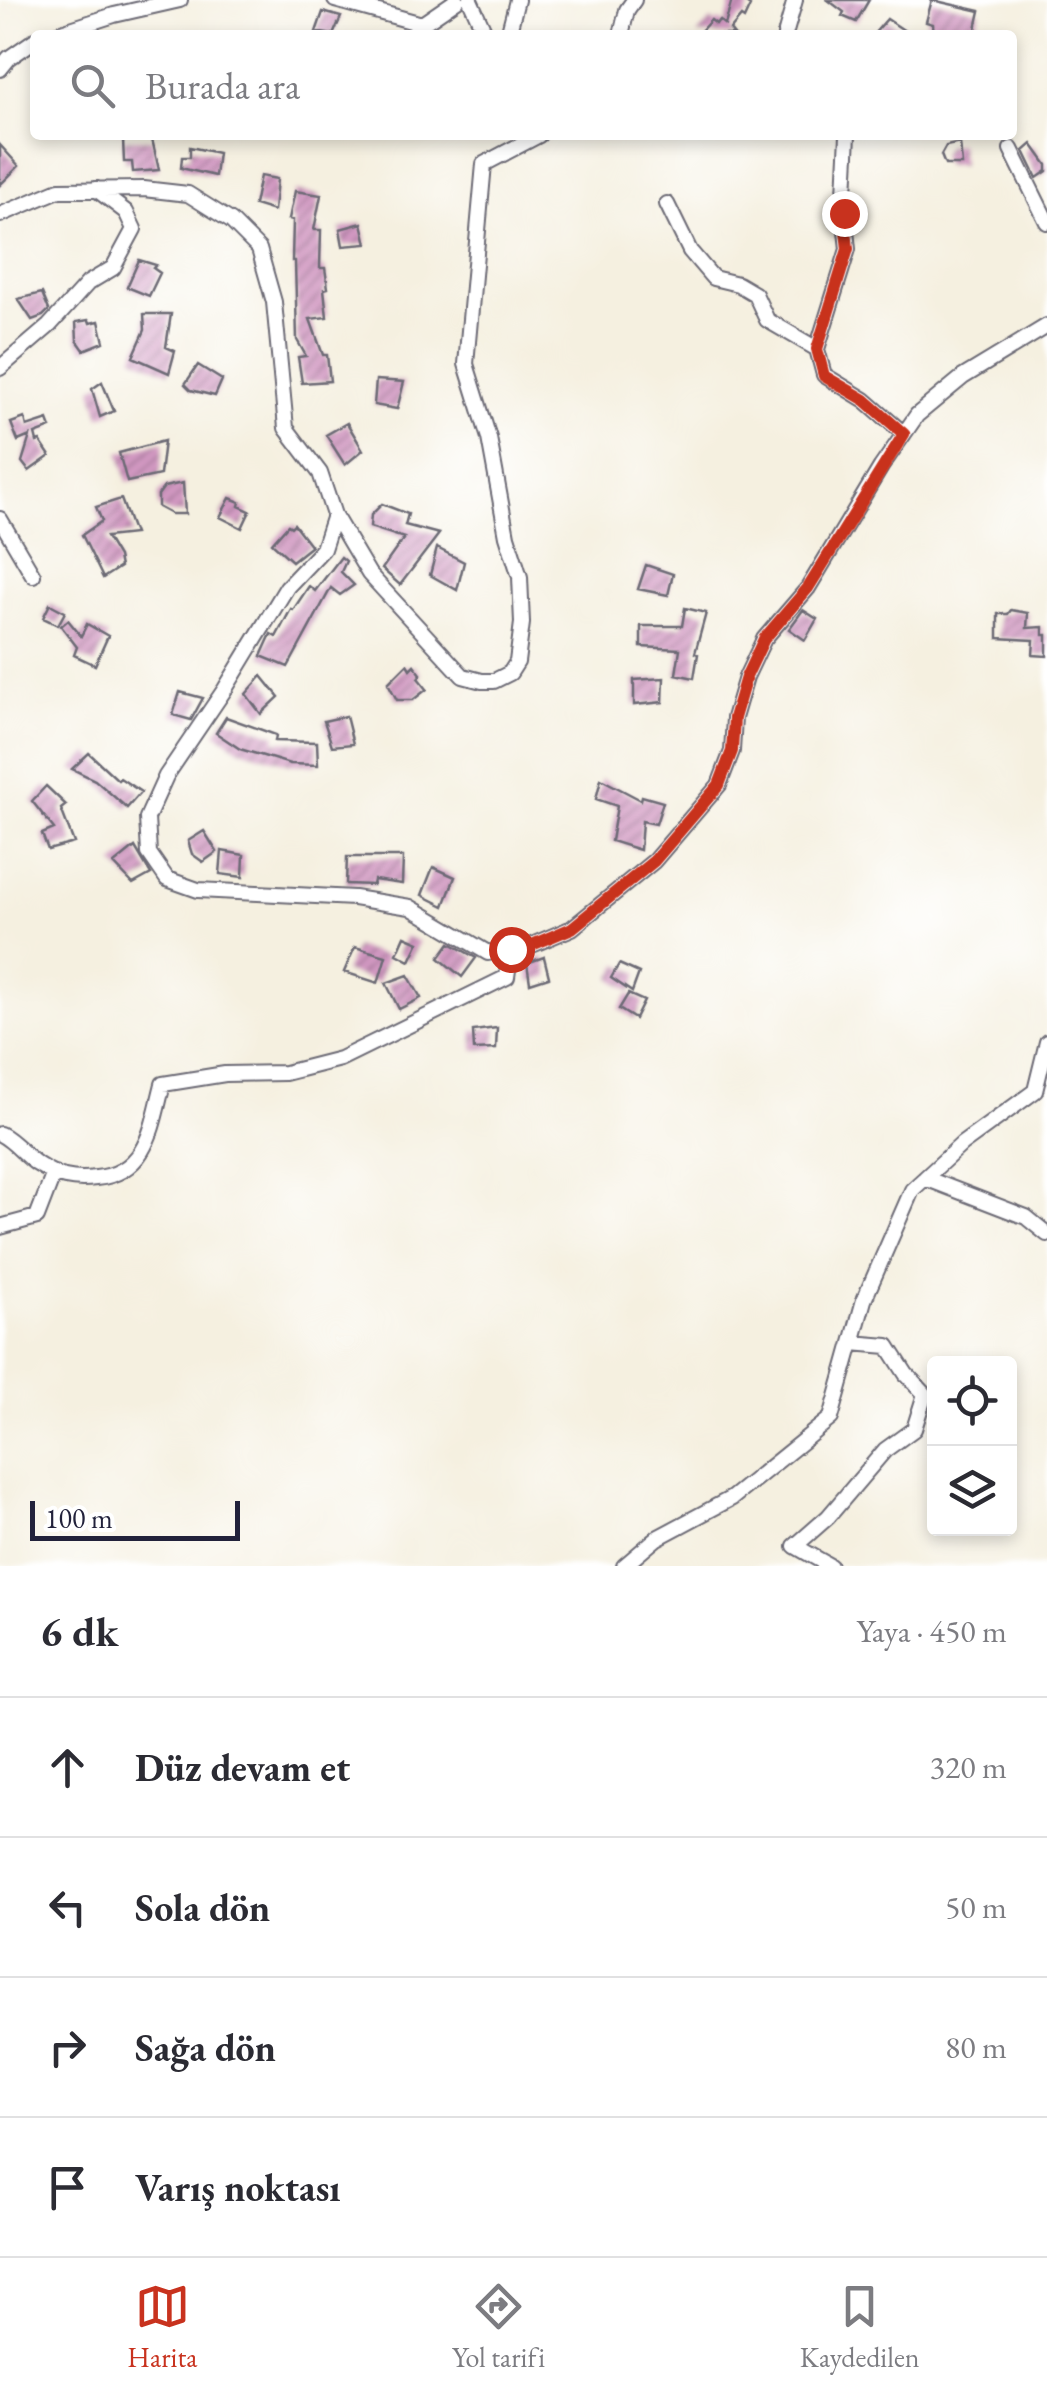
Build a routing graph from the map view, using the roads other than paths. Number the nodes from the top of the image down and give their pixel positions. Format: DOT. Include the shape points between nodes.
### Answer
graph roads {
  1 [pos="180,0"];
  2 [pos="335,0"];
  3 [pos="457,0"];
  4 [pos="470,0"];
  5 [pos="517,0"];
  6 [pos="634,0"];
  7 [pos="795,0"];
  8 [pos="68,30"];
  9 [pos="484,30"];
  10 [pos="509,30"];
  11 [pos="622,30"];
  12 [pos="786,30"];
  13 [pos="30,43"];
  14 [pos="0,70"];
  15 [pos="530,140"];
  16 [pos="848,140"];
  17 [pos="1011,149"];
  18 [pos="96,189"];
  19 [pos="667,204"];
  20 [pos="0,215"];
  21 [pos="1047,222"];
  22 [pos="1047,326"];
  23 [pos="817,349"];
  24 [pos="0,368"];
  25 [pos="904,434"];
  26 [pos="334,515"];
  27 [pos="0,519"];
  28 [pos="33,574"];
  29 [pos="511,949"];
  30 [pos="1047,1042"];
  31 [pos="0,1134"];
  32 [pos="54,1173"];
  33 [pos="925,1178"];
  34 [pos="0,1227"];
  35 [pos="1047,1234"];
  36 [pos="852,1343"];
  37 [pos="624,1566"];
  38 [pos="830,1566"];
  1 -- 8 [label="street"];
  2 -- 3 [label="street" via="422,24"];
  4 -- 9 [label="street"];
  5 -- 10 [label="street"];
  6 -- 11 [label="street"];
  7 -- 12 [label="street"];
  13 -- 14 [label="street"];
  15 -- 26 [label="street" via="484,164 466,364 520,577 522,623 510,673 482,682 463,676 369,574"];
  16 -- 23 [label="street" via="848,249"];
  17 -- 21 [label="street"];
  18 -- 20 [label="street" via="60,190"];
  18 -- 24 [label="street" via="126,212 134,228 113,268 88,283"];
  18 -- 26 [label="street" via="188,194 231,221 259,250 274,302 286,428 320,474"];
  19 -- 23 [label="street" via="690,251 713,278 755,294 768,320"];
  22 -- 25 [label="street" via="963,377"];
  23 -- 25 [label="street" via="824,376"];
  25 -- 29 [label="street" via="808,588 764,639 746,677 719,785 654,861 572,928"];
  26 -- 29 [label="street" via="324,548 287,587 166,776 147,818 149,853 167,878 198,890 410,907 488,954"];
  27 -- 28 [label="street"];
  29 -- 32 [label="street" via="508,977 340,1059 285,1074 164,1084 149,1137 132,1167 69,1181"];
  30 -- 33 [label="street" via="1035,1091"];
  31 -- 32 [label="street"];
  32 -- 34 [label="street" via="37,1217"];
  33 -- 35 [label="street" via="1026,1217"];
  33 -- 36 [label="street" via="912,1190"];
  36 -- 37 [label="street" via="831,1418 732,1498 657,1538"];
  36 -- 38 [label="street" via="888,1346 925,1394 914,1429 885,1450 795,1546"];
}
